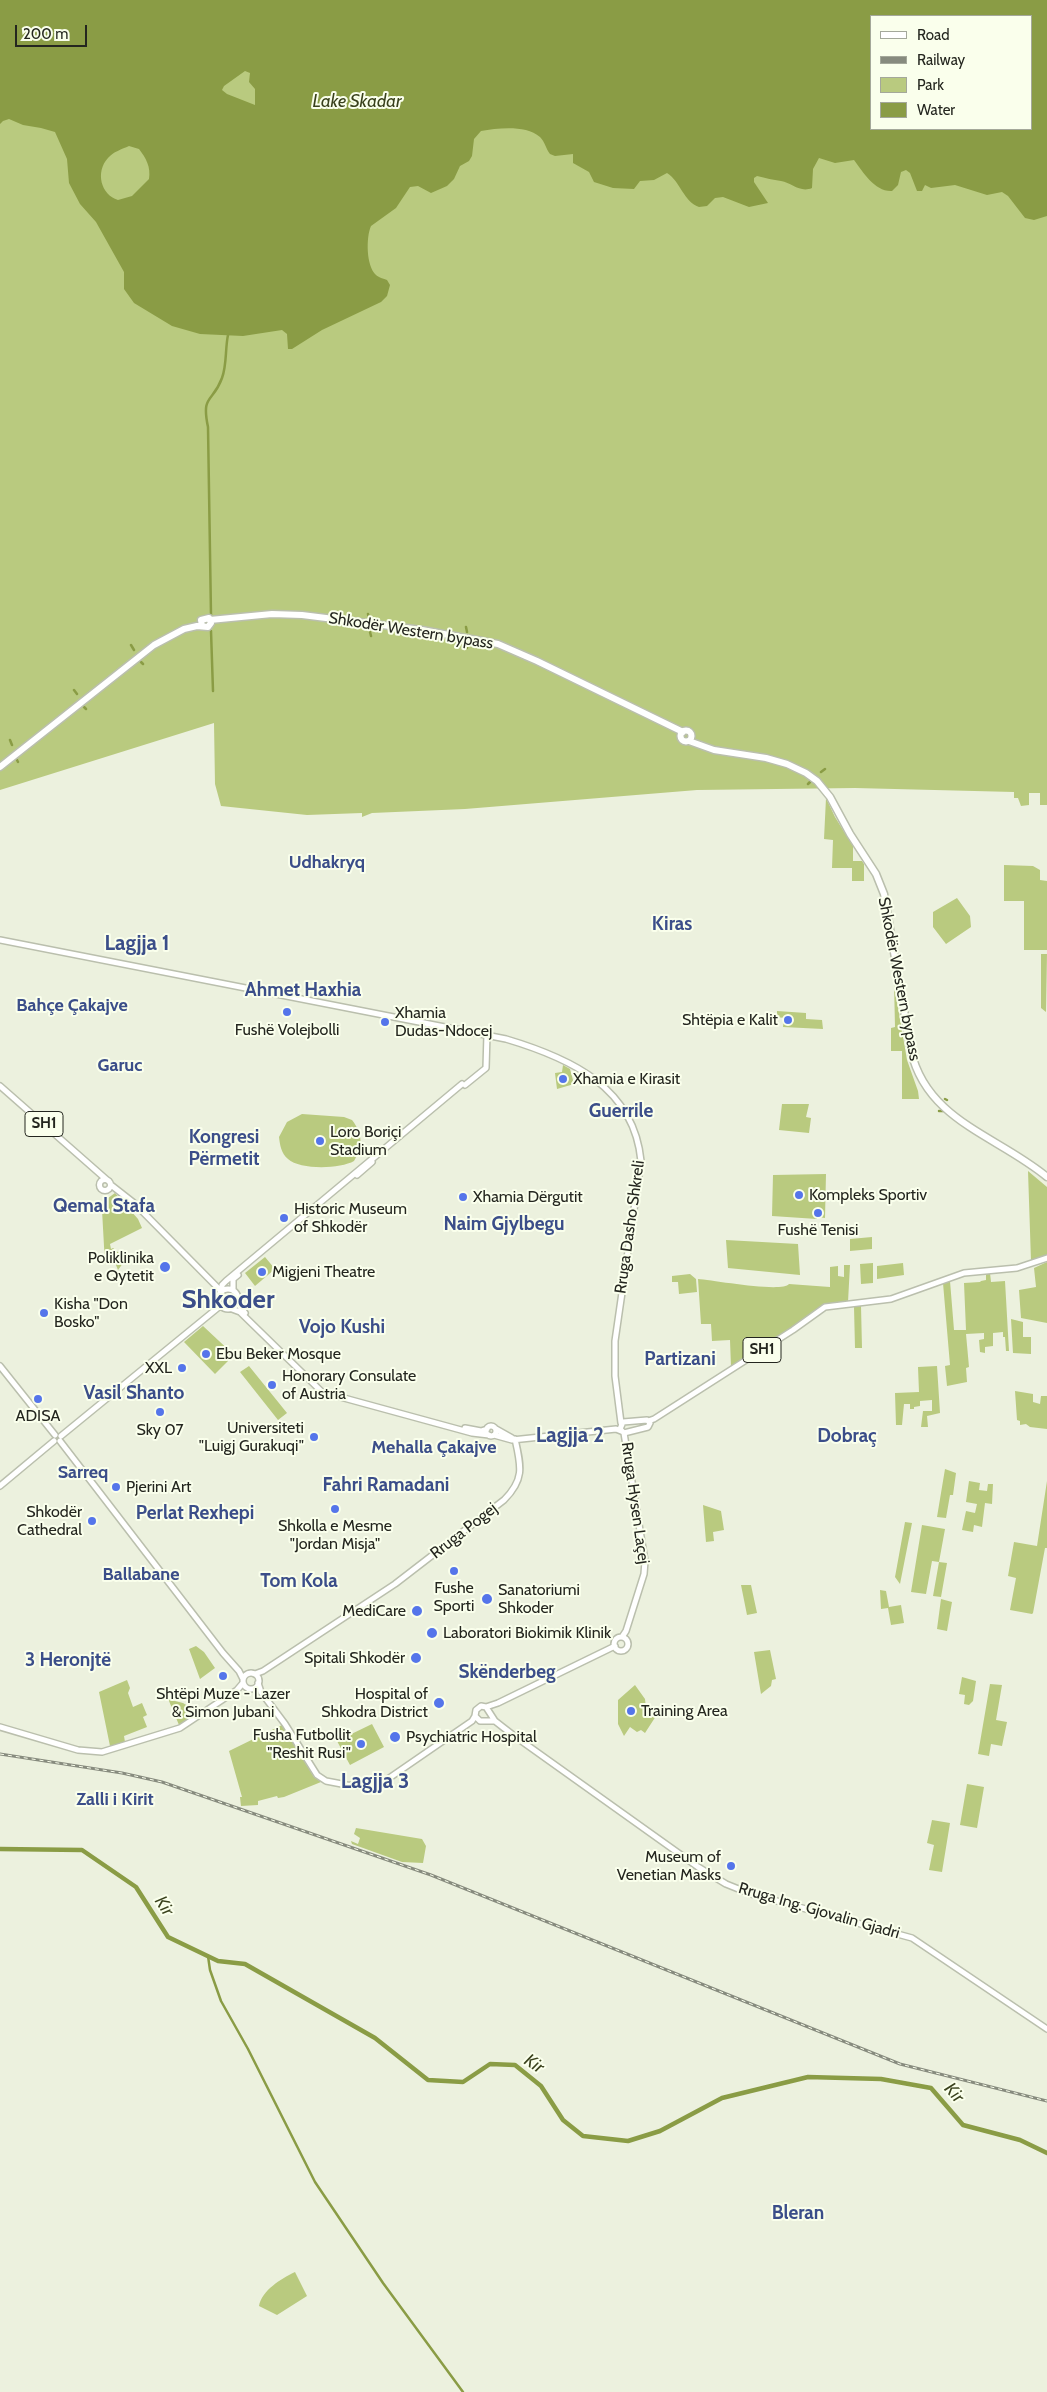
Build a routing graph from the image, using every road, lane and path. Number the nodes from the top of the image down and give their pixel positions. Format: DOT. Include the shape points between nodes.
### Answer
graph roads {
  1 [pos="202,623"];
  2 [pos="690,738"];
  3 [pos="0,762"];
  4 [pos="0,767"];
  5 [pos="0,940"];
  6 [pos="488,1034"];
  7 [pos="0,1086"];
  8 [pos="88,1163"];
  9 [pos="1047,1172"];
  10 [pos="1047,1177"];
  11 [pos="100,1184"];
  12 [pos="109,1184"];
  13 [pos="1047,1258"];
  14 [pos="232,1278"];
  15 [pos="212,1281"];
  16 [pos="224,1282"];
  17 [pos="233,1290"];
  18 [pos="221,1292"];
  19 [pos="238,1304"];
  20 [pos="220,1306"];
  21 [pos="232,1309"];
  22 [pos="0,1366"];
  23 [pos="621,1423"];
  24 [pos="649,1423"];
  25 [pos="487,1428"];
  26 [pos="496,1429"];
  27 [pos="620,1431"];
  28 [pos="491,1435"];
  29 [pos="58,1438"];
  30 [pos="515,1439"];
  31 [pos="0,1486"];
  32 [pos="624,1638"];
  33 [pos="614,1648"];
  34 [pos="257,1678"];
  35 [pos="245,1681"];
  36 [pos="253,1688"];
  37 [pos="261,1692"];
  38 [pos="489,1710"];
  39 [pos="478,1720"];
  40 [pos="495,1722"];
  41 [pos="0,1727"];
  42 [pos="1047,2029"];
  1 -- 2 [label="highway, Shkodër Western bypass" via="207,628 210,622 288,617 485,645 520,656 682,734 684,741"];
  1 -- 3 [label="highway, Shkodër Western bypass" via="170,630 153,641"];
  1 -- 4 [label="highway, Shkodër Western bypass" via="178,631 154,645"];
  2 -- 9 [label="highway, Shkodër Western bypass" via="797,764 826,785 877,868 889,897 914,1051 927,1083 956,1113"];
  2 -- 10 [label="highway, Shkodër Western bypass" via="714,750 787,764 806,773 825,790 876,874 884,894 911,1050 926,1088 946,1110"];
  5 -- 6 [label="main road, Rruga Dasho Shkreli"];
  6 -- 14 [label="main road" via="486,1066"];
  6 -- 23 [label="main road, Rruga Dasho Shkreli" via="526,1045 583,1071 610,1091 629,1115 640,1145 641,1172 615,1341 615,1376"];
  7 -- 8 [label="main road, SH1"];
  8 -- 11 [label="main road, SH1"];
  8 -- 12 [label="main road, SH1"];
  11 -- 12 [label="main road" via="104,1180"];
  11 -- 12 [label="main road" via="103,1190"];
  12 -- 15 [label="main road, SH1" via="134,1203"];
  12 -- 18 [label="main road, SH1"];
  13 -- 24 [label="main road, SH1" via="1017,1268 964,1273 877,1302 823,1308"];
  14 -- 16 [label="main road"];
  14 -- 17 [label="main road"];
  15 -- 16 [label="main road"];
  15 -- 18 [label="main road, SH1"];
  16 -- 18 [label="main road"];
  17 -- 18 [label="main road"];
  17 -- 19 [label="main road" via="238,1296"];
  18 -- 20 [label="main road"];
  19 -- 21 [label="main road"];
  19 -- 25 [label="main road" via="323,1389 473,1430"];
  20 -- 21 [label="main road"];
  20 -- 29 [label="main road"];
  21 -- 28 [label="main road" via="240,1312 322,1392 472,1433"];
  22 -- 29 [label="main road"];
  23 -- 24 [label="main road"];
  23 -- 27 [label="main road, Rruga Dasho Shkreli"];
  24 -- 27 [label="main road"];
  25 -- 26 [label="main road" via="492,1426"];
  25 -- 28 [label="main road"];
  26 -- 28 [label="main road"];
  26 -- 30 [label="main road"];
  27 -- 30 [label="main road"];
  27 -- 32 [label="main road, Rruga Hysen Laçej" via="645,1561"];
  28 -- 30 [label="main road"];
  29 -- 31 [label="main road"];
  29 -- 35 [label="main road"];
  30 -- 34 [label="main road, Rruga Pogej" via="519,1480 504,1500 392,1586"];
  32 -- 33 [label="main road" via="615,1641"];
  32 -- 33 [label="main road" via="627,1649"];
  33 -- 38 [label="main road"];
  34 -- 35 [label="main road"];
  34 -- 36 [label="main road"];
  34 -- 37 [label="main road"];
  35 -- 36 [label="main road"];
  35 -- 41 [label="main road" via="237,1690 180,1728 102,1752 78,1750"];
  36 -- 37 [label="main road"];
  37 -- 39 [label="main road" via="314,1771 326,1781 360,1786 382,1783"];
  38 -- 39 [label="main road"];
  38 -- 39 [label="main road" via="478,1708"];
  38 -- 40 [label="main road"];
  39 -- 40 [label="main road"];
  40 -- 42 [label="main road, Rruga Ing. Gjovalin Gjadri" via="726,1884 751,1894 912,1938"];
}
